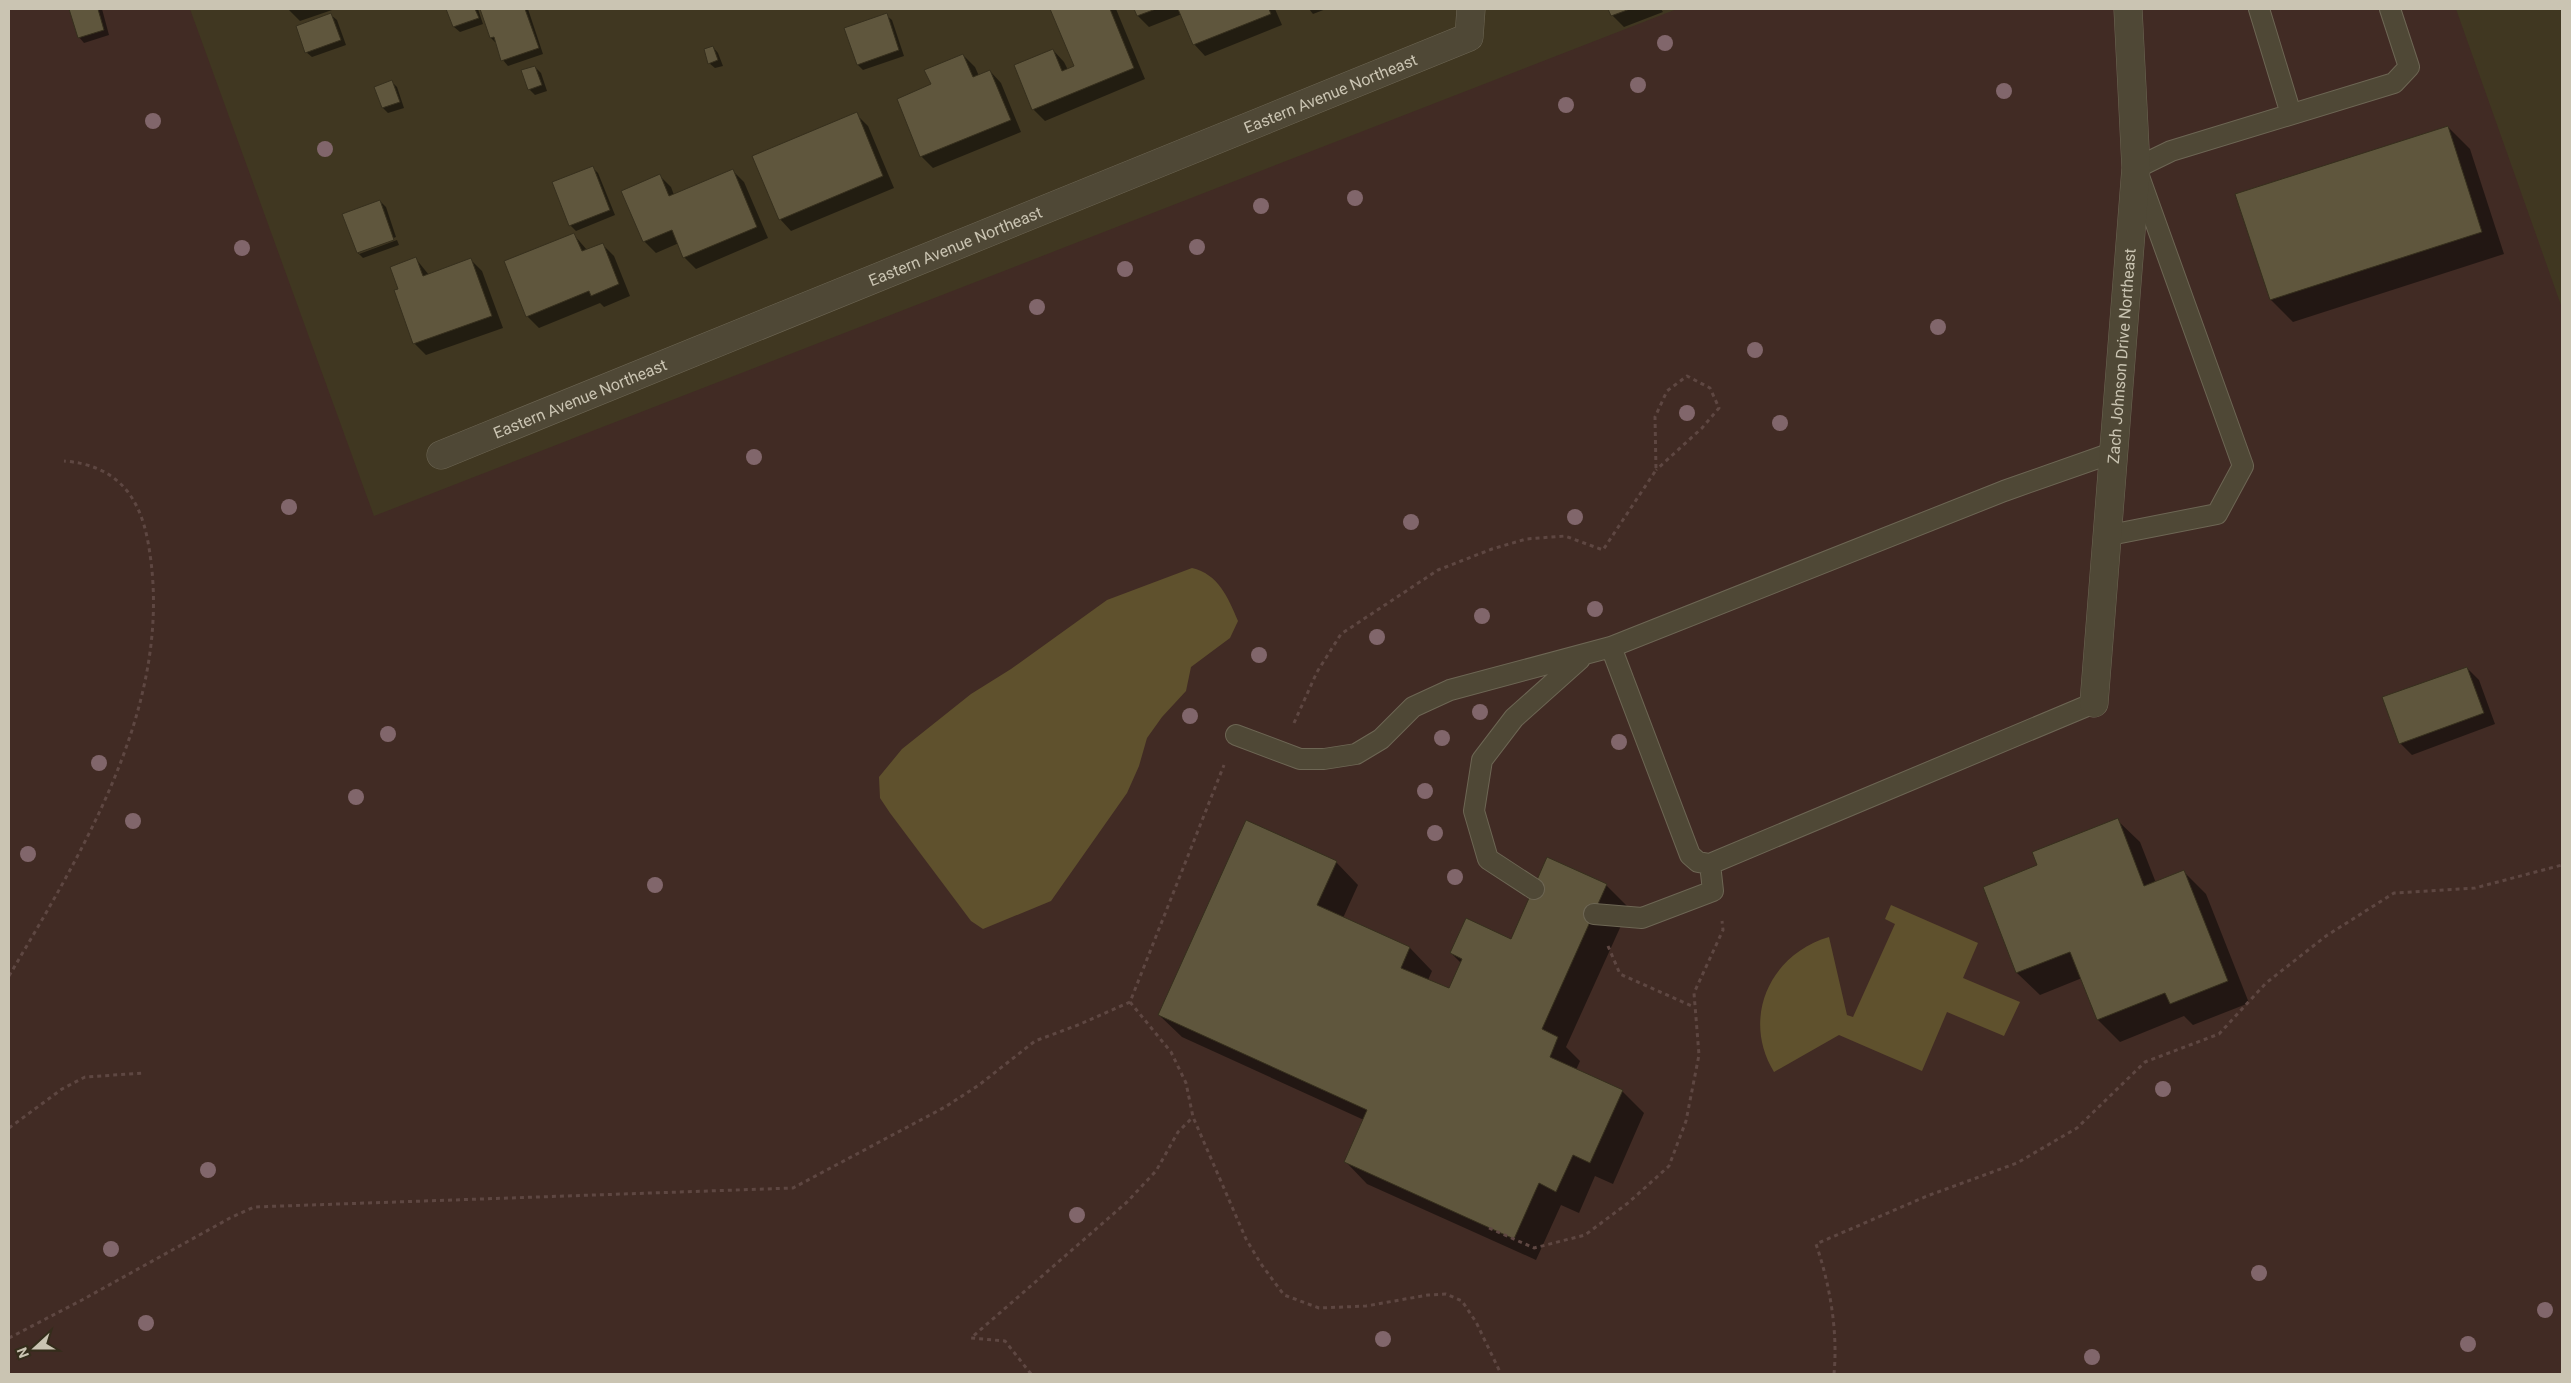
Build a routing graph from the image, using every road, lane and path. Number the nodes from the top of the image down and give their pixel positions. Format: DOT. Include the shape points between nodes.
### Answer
graph roads {
  1 [pos="1471,9"];
  2 [pos="2128,9"];
  3 [pos="2259,9"];
  4 [pos="2390,9"];
  5 [pos="2292,114"];
  6 [pos="2136,168"];
  7 [pos="2112,452"];
  8 [pos="441,455"];
  9 [pos="64,461"];
  10 [pos="1656,470"];
  11 [pos="2105,536"];
  12 [pos="1611,647"];
  13 [pos="1583,656"];
  14 [pos="2094,703"];
  15 [pos="1236,735"];
  16 [pos="1280,753"];
  17 [pos="1710,864"];
  18 [pos="2562,865"];
  19 [pos="1534,889"];
  20 [pos="1713,891"];
  21 [pos="1599,915"];
  22 [pos="9,976"];
  23 [pos="1130,1002"];
  24 [pos="1694,1007"];
  25 [pos="145,1073"];
  26 [pos="1193,1117"];
  27 [pos="9,1128"];
  28 [pos="1489,1228"];
  29 [pos="9,1338"];
  30 [pos="1031,1374"];
  31 [pos="1501,1374"];
  32 [pos="1834,1374"];
  1 -- 8 [label="street, Eastern Avenue Northeast" via="1469,37"];
  2 -- 6 [label="street, Zach Johnson Drive Northeast"];
  3 -- 5 [label="lane"];
  4 -- 5 [label="lane" via="2409,67 2394,83"];
  5 -- 6 [label="lane" via="2171,151"];
  6 -- 7 [label="street, Zach Johnson Drive Northeast"];
  6 -- 11 [label="lane" via="2242,466 2217,514"];
  7 -- 11 [label="street, Zach Johnson Drive Northeast"];
  7 -- 12 [label="lane" via="2004,491"];
  9 -- 22 [label="path" via="82,462 101,469 122,485 137,505 145,524 153,570 154,626 134,727 112,785 41,922"];
  10 -- 10 [label="path" via="1656,417 1667,391 1687,376 1710,388 1719,408"];
  10 -- 16 [label="path" via="1603,550 1565,536 1526,539 1492,549 1438,570 1341,634 1317,672"];
  11 -- 14 [label="street, Zach Johnson Drive Northeast"];
  12 -- 13 [label="lane"];
  12 -- 17 [label="lane" via="1690,855 1698,862"];
  13 -- 16 [label="lane" via="1450,690 1413,707 1381,739 1356,754 1300,759"];
  13 -- 19 [label="lane" via="1514,718 1482,760 1474,811 1488,859"];
  14 -- 17 [label="lane"];
  15 -- 16 [label="lane"];
  15 -- 23 [label="path"];
  17 -- 20 [label="lane"];
  18 -- 32 [label="path" via="2475,888 2394,894 2326,936 2266,983 2218,1034 2145,1062 2077,1128 2017,1163 1927,1196 1816,1244 1825,1270 1833,1317"];
  20 -- 21 [label="lane" via="1642,918"];
  20 -- 24 [label="path" via="1720,907 1723,930 1694,993"];
  21 -- 24 [label="path" via="1604,937 1620,974"];
  23 -- 26 [label="path" via="1171,1052 1186,1083"];
  23 -- 29 [label="path" via="1035,1040 979,1085 945,1107 792,1188 254,1207"];
  24 -- 28 [label="path" via="1699,1055 1686,1121 1669,1166 1628,1203 1585,1235 1534,1248"];
  25 -- 27 [label="path" via="85,1077 62,1089"];
  26 -- 30 [label="path" via="1178,1132 1156,1171 1127,1202 972,1338 1005,1341"];
  26 -- 31 [label="path" via="1246,1239 1284,1295 1319,1308 1366,1306 1428,1294 1446,1294 1462,1301"];
}
